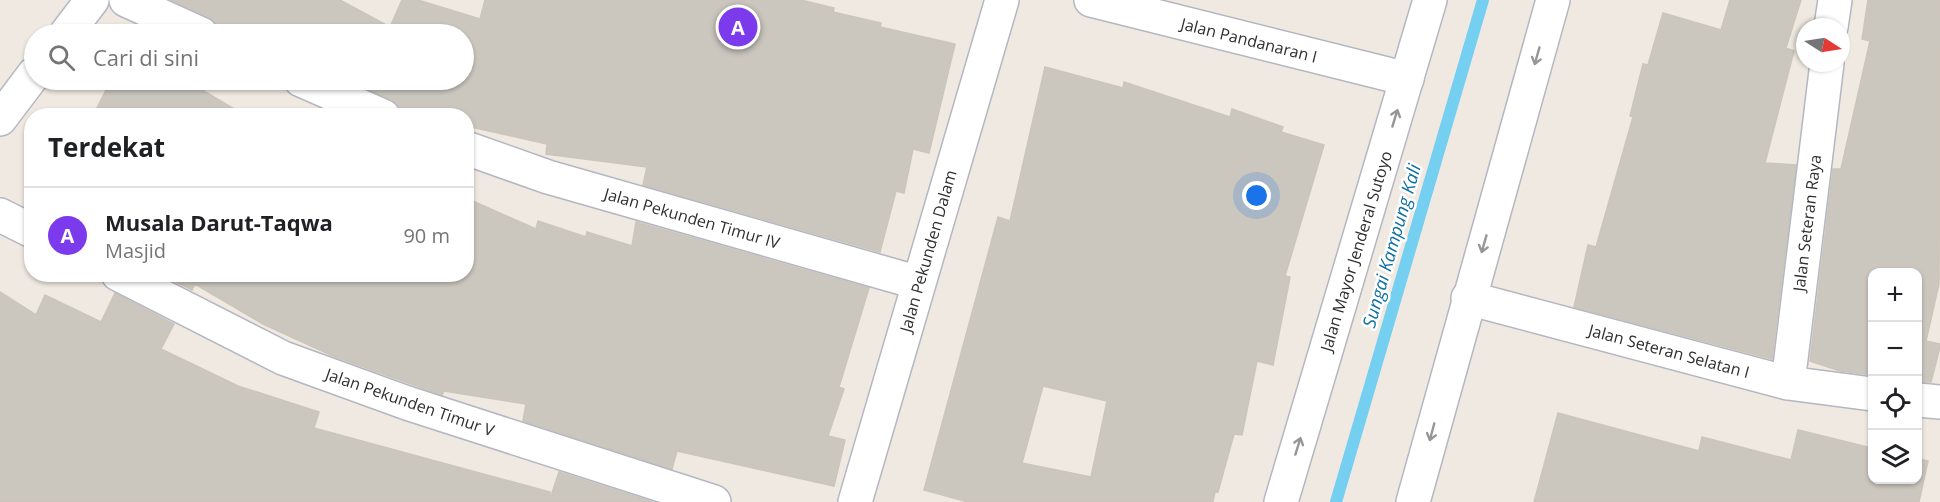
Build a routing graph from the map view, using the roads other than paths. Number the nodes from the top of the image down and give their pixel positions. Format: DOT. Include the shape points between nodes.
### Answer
graph roads {
  1 [pos="92,0"];
  2 [pos="126,0"];
  3 [pos="1002,0"];
  4 [pos="1091,0"];
  5 [pos="1430,0"];
  6 [pos="1553,0"];
  7 [pos="1834,0"];
  8 [pos="1832,18"];
  9 [pos="74,24"];
  10 [pos="179,24"];
  11 [pos="1826,72"];
  12 [pos="1407,79"];
  13 [pos="24,87"];
  14 [pos="323,90"];
  15 [pos="365,108"];
  16 [pos="0,119"];
  17 [pos="474,151"];
  18 [pos="0,215"];
  19 [pos="24,227"];
  20 [pos="134,282"];
  21 [pos="919,283"];
  22 [pos="1468,298"];
  23 [pos="1788,382"];
  24 [pos="1868,393"];
  25 [pos="1922,400"];
  26 [pos="1940,402"];
  27 [pos="714,502"];
  28 [pos="855,502"];
  29 [pos="1281,502"];
  30 [pos="1413,502"];
  1 -- 9 [label="street"];
  2 -- 10 [label="street"];
  3 -- 21 [label="street, Jalan Pekunden Dalam"];
  4 -- 12 [label="street, Jalan Pandanaran I"];
  5 -- 12 [label="street, Jalan Mayor Jenderal Sutoyo"];
  6 -- 22 [label="street, one-way"];
  7 -- 8 [label="street"];
  11 -- 23 [label="street, Jalan Seteran Raya"];
  29 -- 12 [label="street, Jalan Mayor Jenderal Sutoyo, one-way"];
  13 -- 16 [label="street"];
  14 -- 15 [label="street"];
  17 -- 21 [label="street, Jalan Pekunden Timur IV" via="548,177"];
  18 -- 19 [label="street"];
  20 -- 27 [label="street, Jalan Pekunden Timur V" via="283,358 407,403"];
  21 -- 28 [label="street, Jalan Pekunden Dalam"];
  22 -- 23 [label="street, Jalan Seteran Selatan I"];
  22 -- 30 [label="street, one-way"];
  23 -- 24 [label="street, Jalan Seteran Selatan I"];
  25 -- 26 [label="street"];
}
